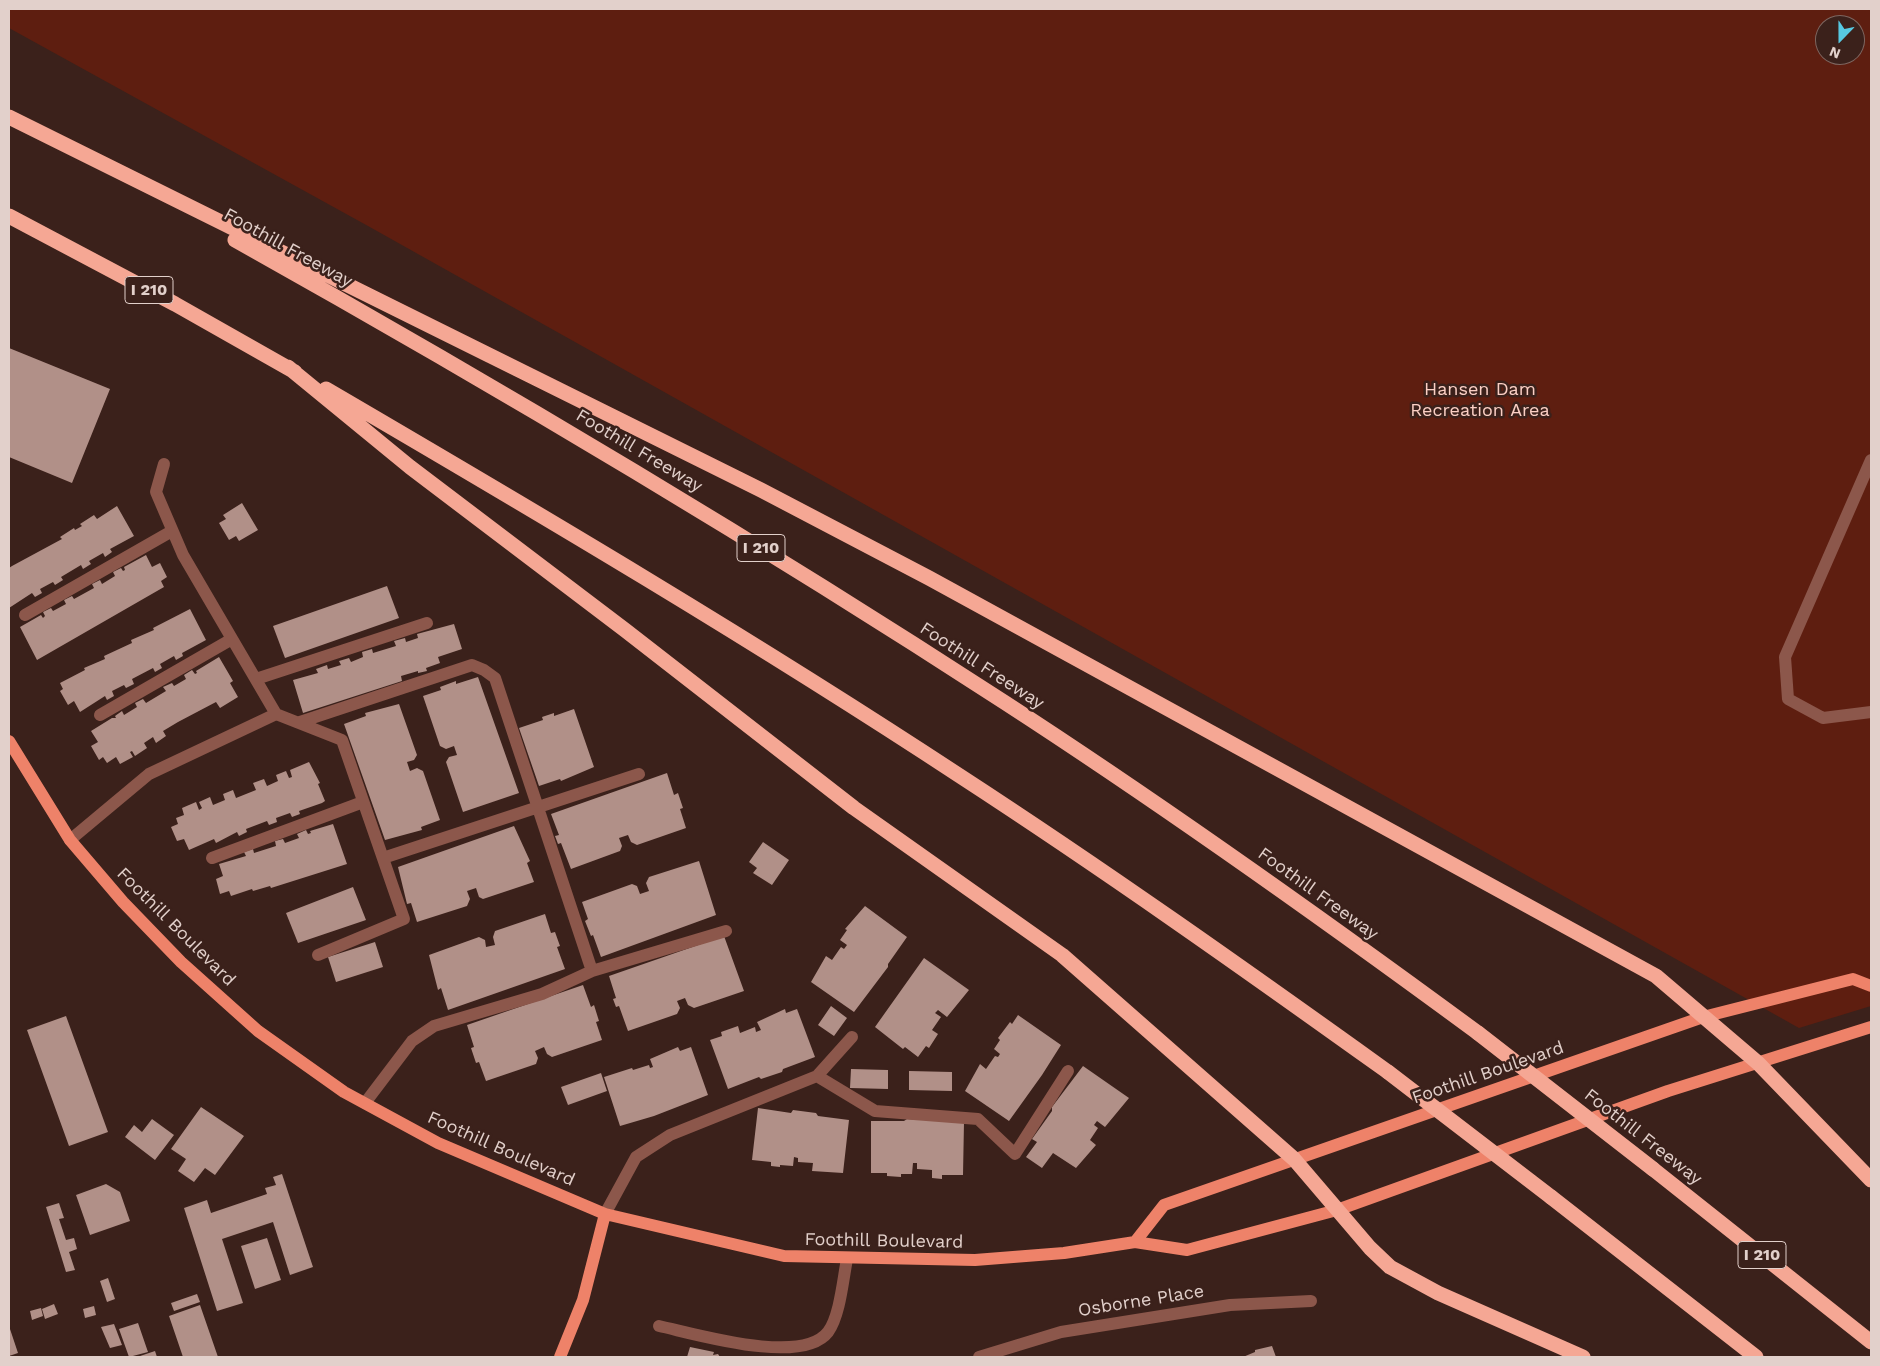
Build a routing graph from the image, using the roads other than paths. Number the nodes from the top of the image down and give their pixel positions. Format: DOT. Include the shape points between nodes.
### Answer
graph roads {
  1 [pos="9,118"];
  2 [pos="9,216"];
  3 [pos="288,367"];
  4 [pos="1871,460"];
  5 [pos="164,464"];
  6 [pos="172,531"];
  7 [pos="25,615"];
  8 [pos="427,623"];
  9 [pos="232,639"];
  10 [pos="256,679"];
  11 [pos="1871,712"];
  12 [pos="276,714"];
  13 [pos="100,715"];
  14 [pos="300,722"];
  15 [pos="9,741"];
  16 [pos="639,774"];
  17 [pos="363,802"];
  18 [pos="538,808"];
  19 [pos="70,840"];
  20 [pos="212,858"];
  21 [pos="382,858"];
  22 [pos="726,931"];
  23 [pos="318,955"];
  24 [pos="592,971"];
  25 [pos="1871,986"];
  26 [pos="1703,1016"];
  27 [pos="1871,1026"];
  28 [pos="852,1037"];
  29 [pos="1758,1063"];
  30 [pos="1068,1071"];
  31 [pos="817,1076"];
  32 [pos="365,1103"];
  33 [pos="1294,1159"];
  34 [pos="1871,1180"];
  35 [pos="1337,1210"];
  36 [pos="605,1214"];
  37 [pos="1135,1242"];
  38 [pos="847,1259"];
  39 [pos="1312,1301"];
  40 [pos="659,1326"];
  41 [pos="1871,1342"];
  42 [pos="560,1357"];
  43 [pos="979,1357"];
  44 [pos="1583,1357"];
  45 [pos="1756,1357"];
  1 -- 26 [label="highway" via="760,490 929,578 1656,976"];
  1 -- 41 [label="highway, Foothill Freeway / I 210, bridge" via="330,293 566,429 1006,703 1328,924 1478,1033"];
  2 -- 3 [label="highway, I 210"];
  3 -- 33 [label="highway" via="410,467 854,808 1062,955"];
  3 -- 45 [label="highway, I 210, bridge" via="628,566 1070,848 1388,1072"];
  4 -- 11 [label="street" via="1785,657 1788,699 1823,718"];
  5 -- 6 [label="street" via="156,492"];
  6 -- 7 [label="street"];
  6 -- 9 [label="street"];
  8 -- 10 [label="street"];
  9 -- 10 [label="street"];
  9 -- 13 [label="street"];
  10 -- 12 [label="street"];
  12 -- 14 [label="street"];
  12 -- 19 [label="street" via="149,774"];
  14 -- 17 [label="street" via="342,740"];
  14 -- 18 [label="street" via="472,665 495,678"];
  15 -- 19 [label="main road, Foothill Boulevard"];
  16 -- 18 [label="street"];
  17 -- 20 [label="street"];
  17 -- 21 [label="street"];
  18 -- 21 [label="street"];
  18 -- 24 [label="street"];
  19 -- 32 [label="main road, Foothill Boulevard" via="180,962 258,1031 344,1092"];
  21 -- 23 [label="street" via="404,919"];
  22 -- 24 [label="street"];
  24 -- 32 [label="street" via="542,994 434,1026 412,1041"];
  25 -- 26 [label="main road, Foothill Boulevard" via="1853,978"];
  26 -- 29 [label="highway"];
  26 -- 33 [label="main road, Foothill Boulevard"];
  27 -- 29 [label="main road, Foothill Boulevard"];
  28 -- 31 [label="street"];
  29 -- 34 [label="highway"];
  29 -- 35 [label="main road, Foothill Boulevard" via="1668,1091"];
  30 -- 31 [label="street" via="1015,1154 978,1118 875,1111"];
  31 -- 36 [label="street" via="670,1135 636,1157"];
  32 -- 36 [label="main road, Foothill Boulevard" via="438,1143"];
  33 -- 35 [label="highway"];
  33 -- 37 [label="main road, Foothill Boulevard" via="1164,1205"];
  35 -- 37 [label="main road, Foothill Boulevard" via="1187,1250"];
  35 -- 44 [label="highway" via="1390,1267 1438,1293"];
  36 -- 38 [label="main road, Foothill Boulevard" via="784,1256"];
  36 -- 42 [label="main road" via="583,1300"];
  37 -- 38 [label="main road, Foothill Boulevard" via="1064,1253 975,1260"];
  38 -- 40 [label="street" via="833,1324 827,1334 807,1346 767,1349"];
  39 -- 43 [label="street, Osborne Place" via="1230,1305 1061,1332"];
}
